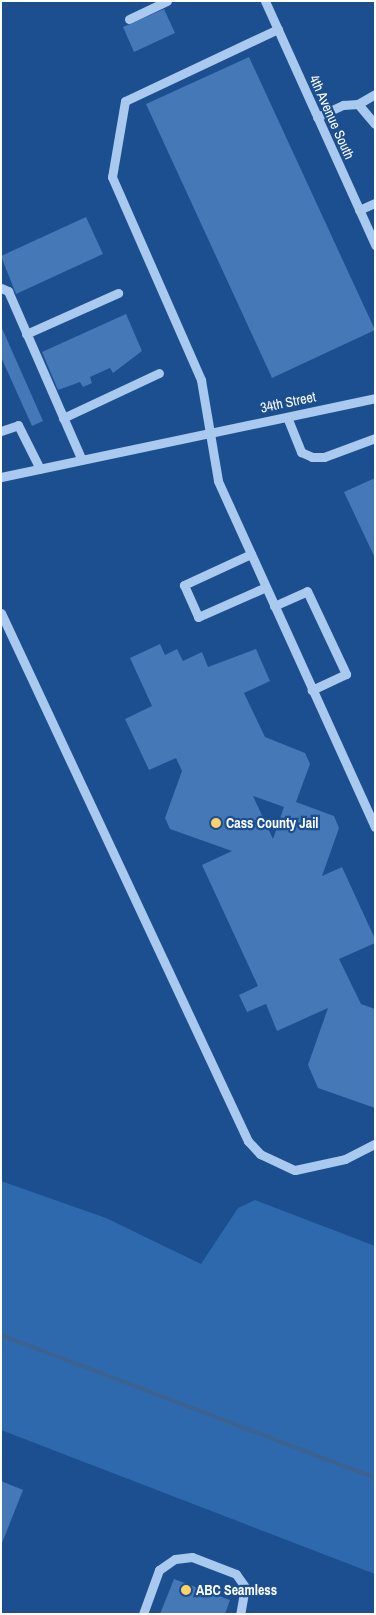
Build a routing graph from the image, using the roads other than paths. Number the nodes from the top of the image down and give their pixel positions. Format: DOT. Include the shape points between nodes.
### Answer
graph roads {
  1 [pos="167,1"];
  2 [pos="265,1"];
  3 [pos="130,19"];
  4 [pos="278,29"];
  5 [pos="375,94"];
  6 [pos="358,104"];
  7 [pos="317,117"];
  8 [pos="375,124"];
  9 [pos="375,203"];
  10 [pos="359,210"];
  11 [pos="375,245"];
  12 [pos="1,288"];
  13 [pos="118,292"];
  14 [pos="26,334"];
  15 [pos="159,374"];
  16 [pos="375,398"];
  17 [pos="287,417"];
  18 [pos="62,418"];
  19 [pos="1,431"];
  20 [pos="208,434"];
  21 [pos="375,438"];
  22 [pos="82,460"];
  23 [pos="40,469"];
  24 [pos="1,477"];
  25 [pos="251,554"];
  26 [pos="266,586"];
  27 [pos="274,606"];
  28 [pos="1,613"];
  29 [pos="312,690"];
  30 [pos="375,827"];
  31 [pos="375,1144"];
  32 [pos="142,1614"];
  33 [pos="240,1614"];
  1 -- 3 [label="street"];
  2 -- 4 [label="street, 4th Avenue South"];
  4 -- 7 [label="street, 4th Avenue South"];
  4 -- 20 [label="street" via="125,101 119,126 112,177 201,380"];
  5 -- 6 [label="street"];
  6 -- 7 [label="street" via="343,105"];
  6 -- 8 [label="street"];
  7 -- 10 [label="street, 4th Avenue South"];
  9 -- 10 [label="street"];
  10 -- 11 [label="street, 4th Avenue South"];
  12 -- 14 [label="street" via="8,292"];
  13 -- 14 [label="street"];
  14 -- 18 [label="street"];
  15 -- 18 [label="street"];
  16 -- 17 [label="street, 34th Street"];
  17 -- 20 [label="street, 34th Street"];
  17 -- 21 [label="street" via="301,452 312,457 324,457"];
  18 -- 22 [label="street"];
  19 -- 23 [label="street" via="18,425"];
  20 -- 22 [label="street, 34th Street"];
  20 -- 25 [label="street" via="218,482"];
  22 -- 23 [label="street, 34th Street"];
  23 -- 24 [label="street, 34th Street"];
  25 -- 26 [label="street"];
  25 -- 26 [label="street" via="184,585 194,609 198,617"];
  26 -- 27 [label="street"];
  27 -- 29 [label="street"];
  27 -- 29 [label="street" via="307,591 346,674"];
  28 -- 31 [label="street" via="248,1141 260,1154 295,1170 345,1159"];
  29 -- 30 [label="street"];
  32 -- 33 [label="street" via="159,1570 175,1559 192,1557 236,1574 245,1587"];
}
